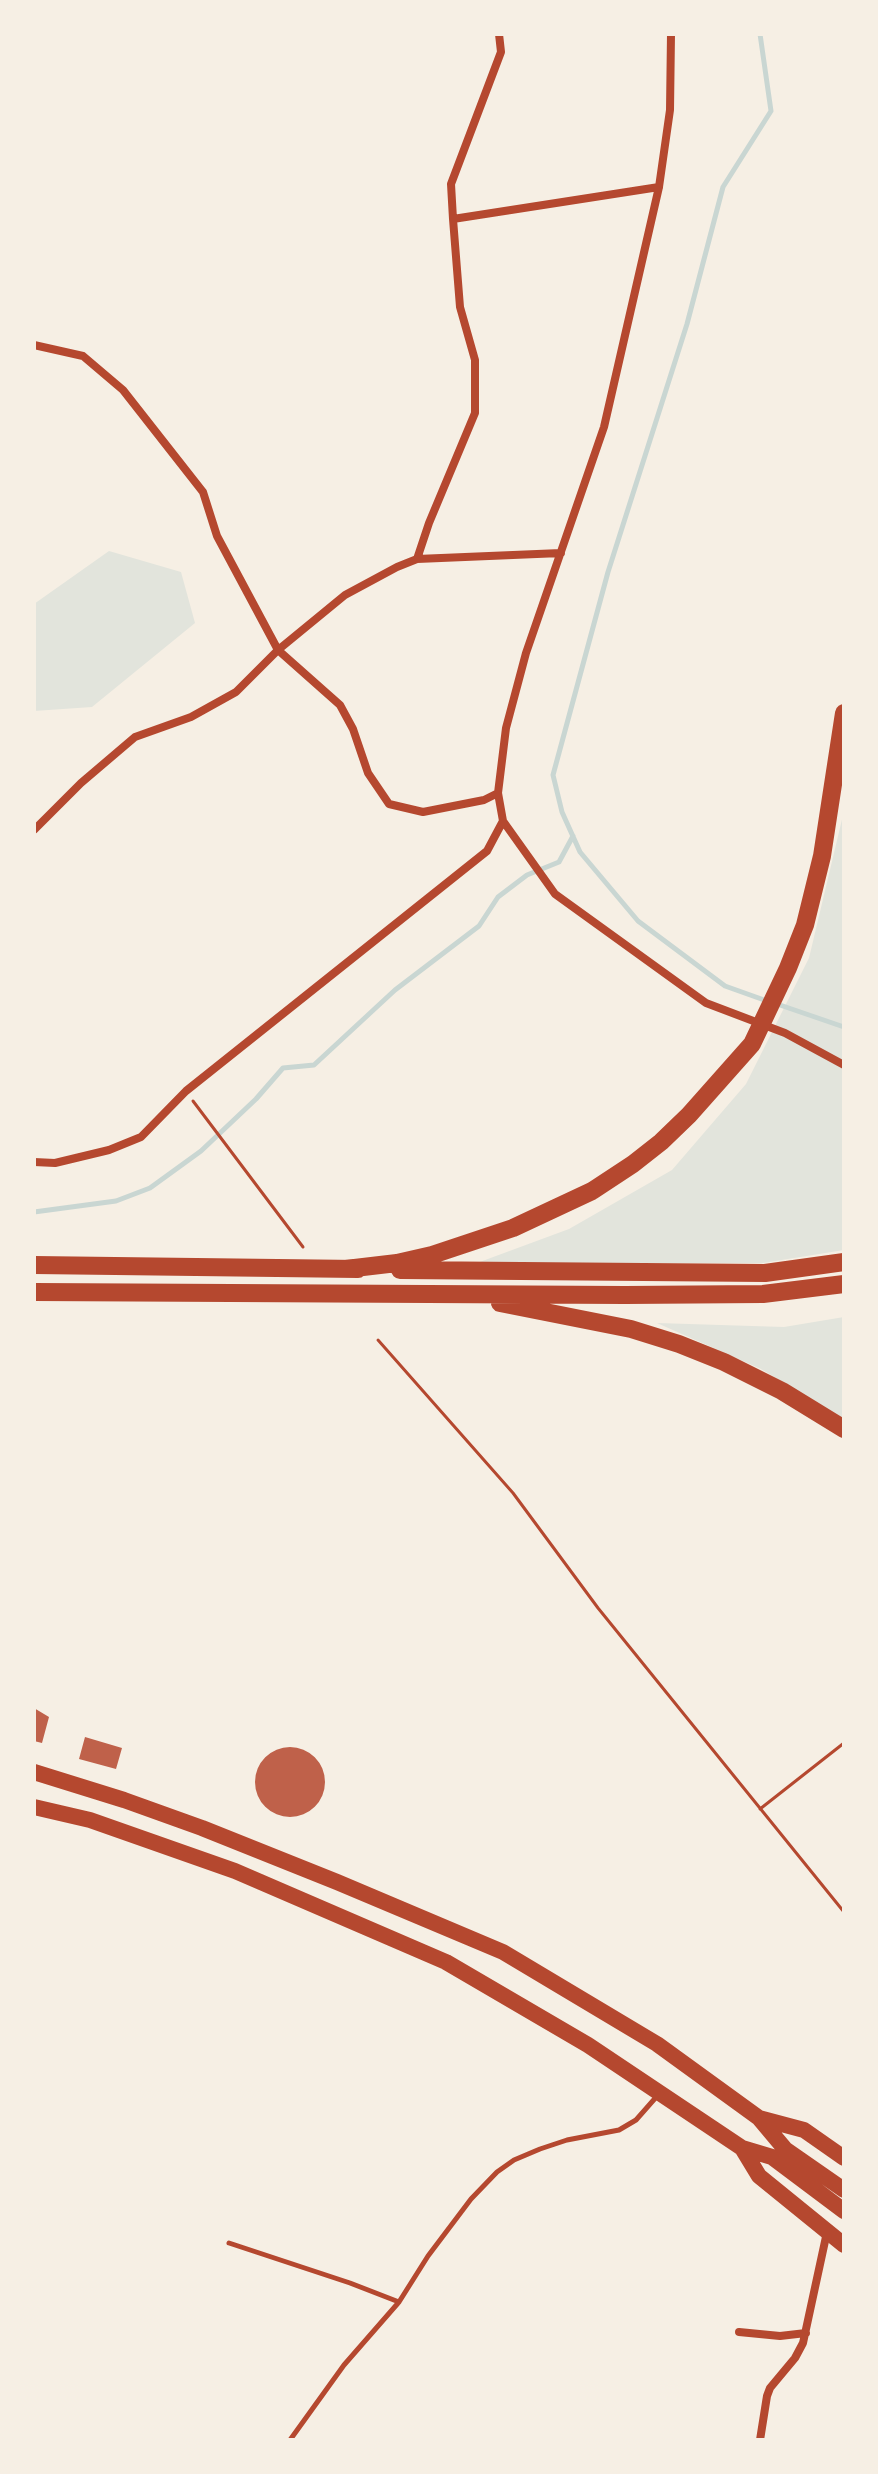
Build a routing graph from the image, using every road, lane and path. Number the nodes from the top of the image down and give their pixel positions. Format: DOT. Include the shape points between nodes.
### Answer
graph roads {
  1 [pos="499,34"];
  2 [pos="671,34"];
  3 [pos="659,187"];
  4 [pos="453,219"];
  5 [pos="34,345"];
  6 [pos="561,553"];
  7 [pos="417,559"];
  8 [pos="278,650"];
  9 [pos="844,713"];
  10 [pos="498,793"];
  11 [pos="503,821"];
  12 [pos="34,830"];
  13 [pos="844,1065"];
  14 [pos="196,1105"];
  15 [pos="34,1162"];
  16 [pos="303,1247"];
  17 [pos="844,1262"];
  18 [pos="34,1265"];
  19 [pos="346,1269"];
  20 [pos="844,1284"];
  21 [pos="34,1292"];
  22 [pos="426,1294"];
  23 [pos="378,1340"];
  24 [pos="844,1429"];
  25 [pos="844,1743"];
  26 [pos="34,1772"];
  27 [pos="34,1807"];
  28 [pos="760,1809"];
  29 [pos="844,1912"];
  30 [pos="660,2093"];
  31 [pos="759,2118"];
  32 [pos="742,2148"];
  33 [pos="844,2158"];
  34 [pos="844,2190"];
  35 [pos="844,2211"];
  36 [pos="827,2232"];
  37 [pos="229,2243"];
  38 [pos="844,2245"];
  39 [pos="399,2302"];
  40 [pos="739,2332"];
  41 [pos="806,2333"];
  42 [pos="290,2440"];
  43 [pos="760,2440"];
  1 -- 4 [label="street" via="501,52 451,184"];
  2 -- 3 [label="street" via="670,110"];
  3 -- 4 [label="street"];
  3 -- 6 [label="street" via="604,427"];
  4 -- 7 [label="street" via="460,307 475,360 475,413"];
  5 -- 8 [label="street" via="83,356 123,390 203,492 217,536"];
  6 -- 7 [label="street"];
  6 -- 10 [label="street" via="506,728"];
  7 -- 8 [label="street" via="345,595"];
  8 -- 10 [label="street" via="340,705 368,773 389,804 423,812"];
  8 -- 12 [label="street" via="236,692 191,717 135,737"];
  9 -- 19 [label="highway" via="822,856 805,925 752,1044 689,1115 633,1164 592,1191 513,1228 397,1263"];
  10 -- 11 [label="street"];
  11 -- 13 [label="street" via="555,894 706,1003 785,1033"];
  11 -- 15 [label="street" via="487,851 186,1091 141,1137 55,1163"];
  14 -- 16 [label="path"];
  17 -- 19 [label="highway" via="765,1273"];
  18 -- 19 [label="highway"];
  20 -- 22 [label="highway" via="763,1294"];
  21 -- 22 [label="highway"];
  22 -- 24 [label="highway" via="551,1312 679,1344 782,1391"];
  23 -- 28 [label="path" via="513,1493"];
  25 -- 28 [label="path"];
  26 -- 31 [label="main road" via="202,1828 503,1952 657,2044"];
  27 -- 30 [label="main road" via="90,1820 235,1871 446,1962"];
  28 -- 29 [label="path"];
  30 -- 32 [label="main road"];
  30 -- 39 [label="lane" via="619,2130 540,2149 497,2172 428,2256"];
  31 -- 33 [label="main road" via="804,2130"];
  31 -- 34 [label="main road" via="785,2149"];
  32 -- 35 [label="main road" via="772,2157"];
  32 -- 36 [label="main road" via="759,2176"];
  36 -- 38 [label="main road"];
  36 -- 41 [label="street"];
  37 -- 39 [label="lane"];
  39 -- 42 [label="lane" via="344,2365"];
  40 -- 41 [label="street"];
  41 -- 43 [label="street" via="795,2358 770,2388"];
}
